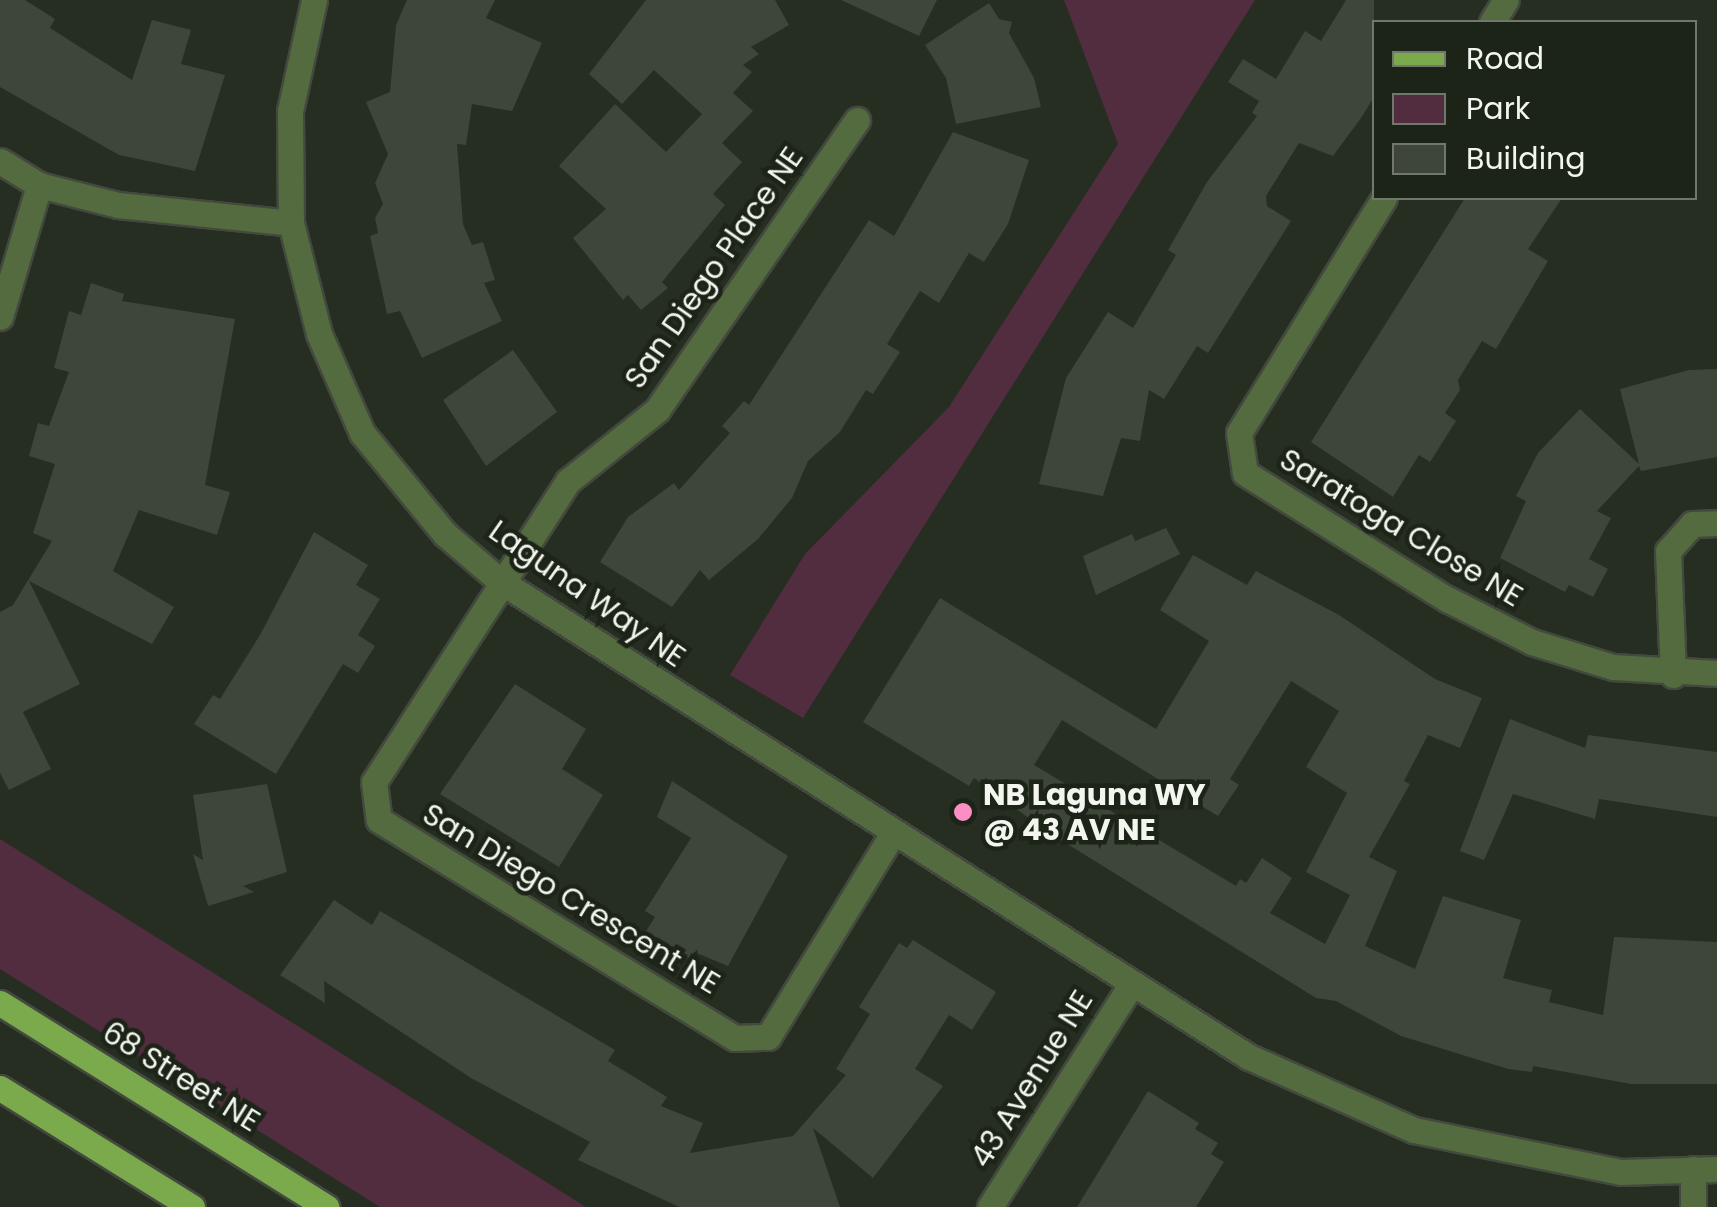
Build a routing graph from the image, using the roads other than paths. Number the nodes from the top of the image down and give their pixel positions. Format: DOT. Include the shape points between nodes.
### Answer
graph roads {
  1 [pos="314,0"];
  2 [pos="856,120"];
  3 [pos="0,160"];
  4 [pos="39,185"];
  5 [pos="1383,200"];
  6 [pos="291,223"];
  7 [pos="0,317"];
  8 [pos="1717,523"];
  9 [pos="500,581"];
  10 [pos="1673,674"];
  11 [pos="1717,674"];
  12 [pos="892,835"];
  13 [pos="1130,986"];
  14 [pos="0,1002"];
  15 [pos="0,1088"];
  16 [pos="1705,1169"];
  17 [pos="192,1207"];
  18 [pos="327,1207"];
  19 [pos="990,1207"];
  20 [pos="1692,1207"];
  1 -- 6 [label="street, Laguna Way NE" via="290,111"];
  2 -- 9 [label="street, San Diego Place NE" via="658,410 568,481"];
  3 -- 4 [label="street"];
  4 -- 6 [label="street" via="173,214"];
  4 -- 7 [label="street"];
  5 -- 10 [label="street, Saratoga Close NE" via="1239,433 1245,473 1448,600 1532,642 1613,667"];
  6 -- 9 [label="street, Laguna Way NE" via="319,334 362,433 446,534"];
  8 -- 10 [label="street" via="1692,524 1668,551"];
  9 -- 12 [label="street, Laguna Way NE"];
  9 -- 12 [label="street, San Diego Crescent NE" via="374,782 378,820 736,1038 768,1036"];
  10 -- 11 [label="street, Saratoga Close NE"];
  12 -- 13 [label="street, Laguna Way NE"];
  13 -- 16 [label="street, Laguna Way NE" via="1249,1057 1414,1130 1621,1172"];
  13 -- 19 [label="street, 43 Avenue NE"];
  14 -- 18 [label="main road, 68 Street NE"];
  15 -- 17 [label="main road"];
  16 -- 20 [label="street"];
}
